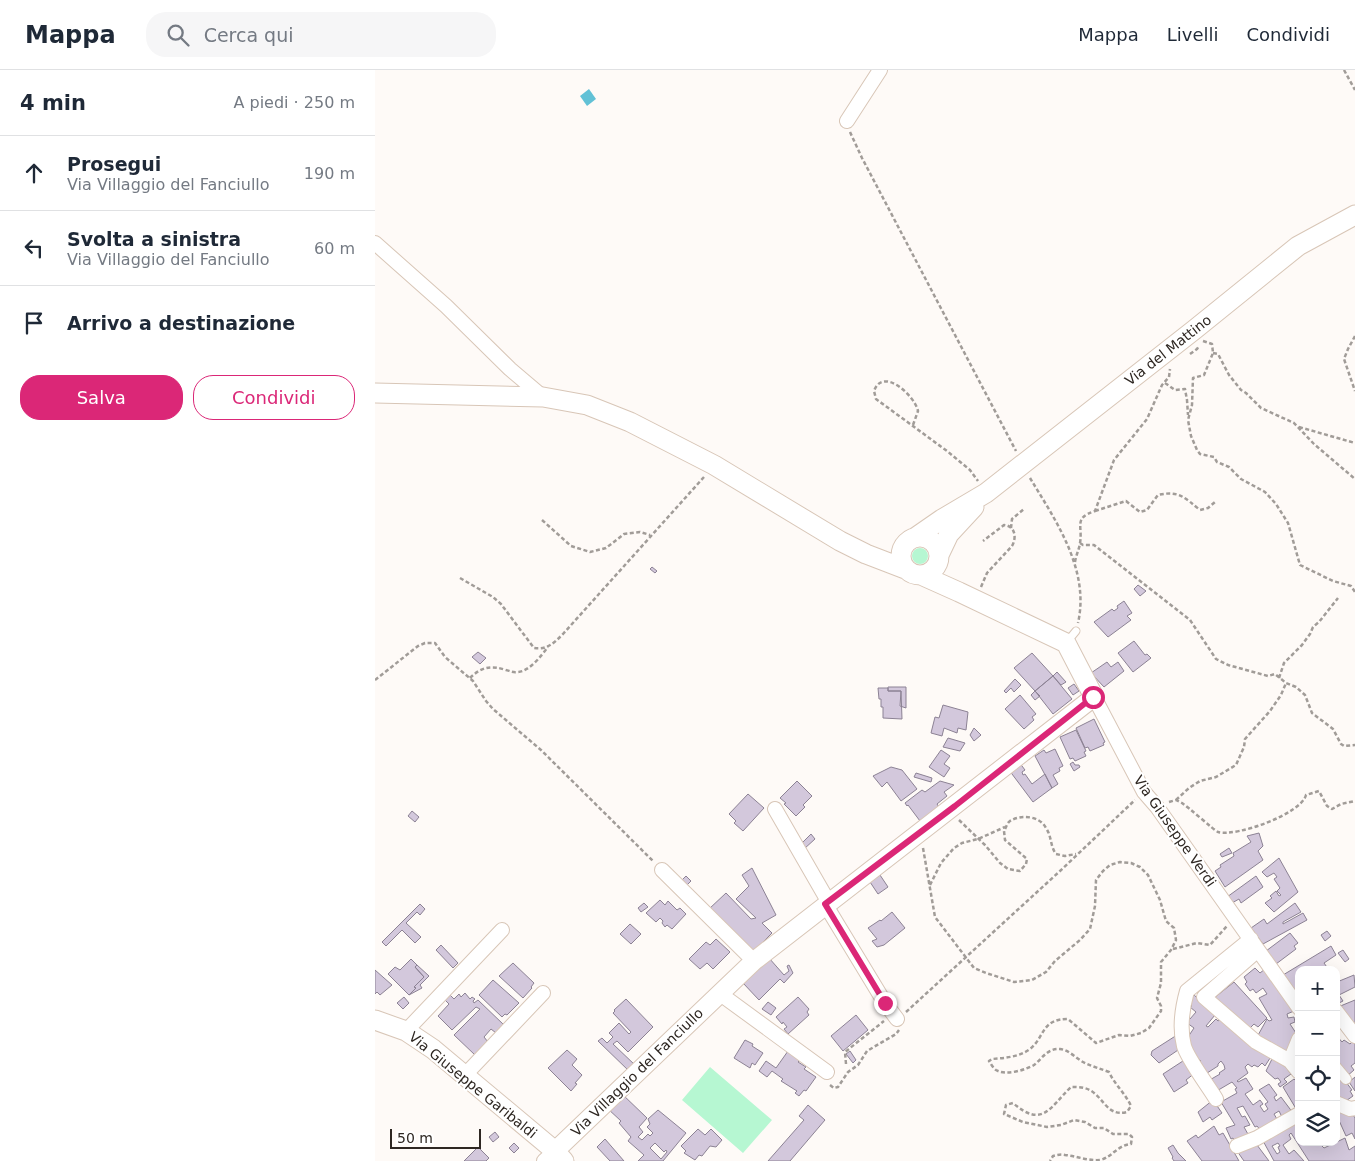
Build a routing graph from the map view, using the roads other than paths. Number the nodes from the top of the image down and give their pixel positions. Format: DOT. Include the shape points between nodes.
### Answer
graph roads {
  1 [pos="880,70"];
  2 [pos="847,121"];
  3 [pos="1355,215"];
  4 [pos="375,243"];
  5 [pos="375,393"];
  6 [pos="543,397"];
  7 [pos="986,492"];
  8 [pos="911,540"];
  9 [pos="856,549"];
  10 [pos="939,557"];
  11 [pos="913,572"];
  12 [pos="967,596"];
  13 [pos="1093,697"];
  14 [pos="775,810"];
  15 [pos="662,870"];
  16 [pos="827,903"];
  17 [pos="502,930"];
  18 [pos="1255,945"];
  19 [pos="754,961"];
  20 [pos="543,993"];
  21 [pos="719,994"];
  22 [pos="1295,1002"];
  23 [pos="895,1016"];
  24 [pos="1340,1016"];
  25 [pos="375,1020"];
  26 [pos="406,1030"];
  27 [pos="1355,1036"];
  28 [pos="1295,1049"];
  29 [pos="1290,1061"];
  30 [pos="1295,1067"];
  31 [pos="1340,1072"];
  32 [pos="464,1076"];
  33 [pos="828,1079"];
  34 [pos="1346,1079"];
  35 [pos="1216,1100"];
  36 [pos="1340,1105"];
  37 [pos="1355,1108"];
  38 [pos="1295,1116"];
  39 [pos="1237,1146"];
  40 [pos="554,1158"];
  1 -- 2 [label="street"];
  3 -- 7 [label="main road, Via del Mattino" via="1298,246"];
  4 -- 6 [label="street"];
  5 -- 6 [label="main road"];
  6 -- 9 [label="main road" via="587,406 630,422 714,465"];
  7 -- 8 [label="main road, Via del Mattino"];
  7 -- 10 [label="main road, Via del Mattino" via="949,534"];
  8 -- 9 [label="main road, Via del Mattino" via="880,550"];
  8 -- 10 [label="main road" via="929,539 937,548"];
  8 -- 11 [label="main road" via="902,547 901,558"];
  9 -- 11 [label="main road"];
  10 -- 11 [label="main road" via="932,570"];
  10 -- 12 [label="main road" via="948,581"];
  11 -- 12 [label="main road"];
  12 -- 13 [label="main road, Via Giuseppe Verdi" via="1071,637"];
  13 -- 16 [label="street, Via Villaggio del Fanciullo"];
  13 -- 18 [label="street, Via Giuseppe Verdi" via="1144,792"];
  14 -- 16 [label="street"];
  15 -- 19 [label="street"];
  16 -- 19 [label="street, Via Villaggio del Fanciullo"];
  16 -- 23 [label="street"];
  17 -- 26 [label="street"];
  18 -- 22 [label="street, Via Giuseppe Verdi"];
  18 -- 29 [label="street" via="1204,997 1256,1042"];
  18 -- 35 [label="street" via="1187,991 1181,1028 1184,1048"];
  19 -- 21 [label="street, Via Villaggio del Fanciullo"];
  20 -- 32 [label="street"];
  21 -- 33 [label="street"];
  21 -- 40 [label="street, Via Villaggio del Fanciullo"];
  24 -- 27 [label="street"];
  25 -- 26 [label="main road, Via Giuseppe Garibaldi"];
  26 -- 32 [label="main road, Via Giuseppe Garibaldi"];
  28 -- 29 [label="street"];
  29 -- 30 [label="street"];
  31 -- 34 [label="street"];
  32 -- 40 [label="main road, Via Giuseppe Garibaldi"];
  36 -- 37 [label="street"];
  38 -- 39 [label="street"];
}
